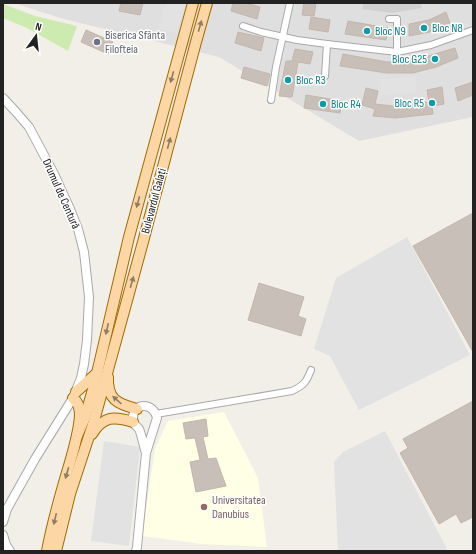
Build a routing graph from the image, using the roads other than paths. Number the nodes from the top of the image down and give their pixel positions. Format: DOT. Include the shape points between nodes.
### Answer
graph roads {
  1 [pos="193,3"];
  2 [pos="207,3"];
  3 [pos="290,3"];
  4 [pos="389,19"];
  5 [pos="243,26"];
  6 [pos="473,30"];
  7 [pos="283,36"];
  8 [pos="183,39"];
  9 [pos="196,42"];
  10 [pos="327,44"];
  11 [pos="397,52"];
  12 [pos="325,76"];
  13 [pos="3,98"];
  14 [pos="271,100"];
  15 [pos="109,365"];
  16 [pos="311,370"];
  17 [pos="97,373"];
  18 [pos="74,395"];
  19 [pos="136,409"];
  20 [pos="156,414"];
  21 [pos="136,425"];
  22 [pos="154,426"];
  23 [pos="77,436"];
  24 [pos="88,439"];
  25 [pos="146,453"];
  26 [pos="3,522"];
  27 [pos="3,535"];
  28 [pos="52,549"];
  29 [pos="10,551"];
  30 [pos="136,551"];
  1 -- 8 [label="main road, Bulevardul Galați"];
  9 -- 2 [label="main road, Bulevardul Galați, one-way"];
  3 -- 7 [label="street"];
  4 -- 11 [label="street" via="397,19"];
  5 -- 7 [label="street"];
  6 -- 11 [label="street" via="431,45"];
  7 -- 10 [label="street"];
  7 -- 14 [label="street"];
  8 -- 9 [label="main road"];
  8 -- 17 [label="main road, Bulevardul Galați, one-way" via="129,237"];
  15 -- 9 [label="main road, Bulevardul Galați, one-way"];
  10 -- 11 [label="street"];
  10 -- 12 [label="street"];
  13 -- 18 [label="street, Drumul de Centură" via="29,127 54,174 78,229 84,252 89,297 87,340 81,378"];
  19 -- 15 [label="main road, one-way" via="120,404 110,393"];
  15 -- 24 [label="main road, Bulevardul Galați"];
  16 -- 20 [label="street" via="307,381 292,391"];
  17 -- 18 [label="main road"];
  17 -- 23 [label="main road, Bulevardul Galați"];
  18 -- 23 [label="main road" via="80,415"];
  18 -- 26 [label="street, Drumul de Centură" via="34,459 10,503"];
  19 -- 20 [label="street" via="150,407"];
  19 -- 21 [label="street" via="132,417"];
  20 -- 22 [label="street"];
  21 -- 22 [label="street" via="144,430"];
  21 -- 24 [label="main road" via="115,417 108,419 95,428"];
  21 -- 25 [label="street"];
  22 -- 25 [label="street"];
  23 -- 28 [label="main road, one-way" via="58,504"];
  24 -- 28 [label="main road, Bulevardul Galați"];
  25 -- 30 [label="street"];
  27 -- 29 [label="street"];
}
